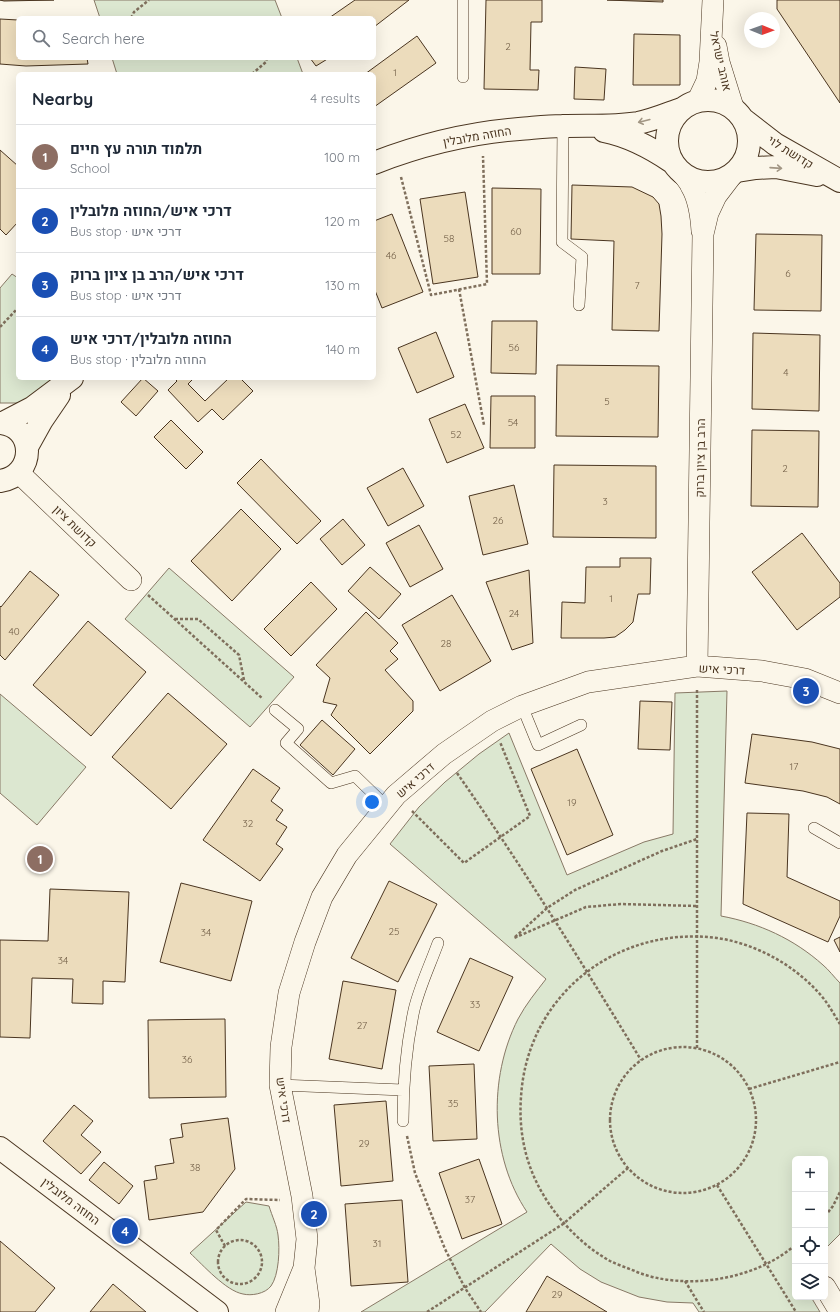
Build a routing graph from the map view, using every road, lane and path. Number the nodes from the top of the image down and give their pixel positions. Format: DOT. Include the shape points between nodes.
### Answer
graph roads {
  1 [pos="149,0"];
  2 [pos="463,0"];
  3 [pos="712,7"];
  4 [pos="132,16"];
  5 [pos="266,60"];
  6 [pos="254,72"];
  7 [pos="463,77"];
  8 [pos="689,105"];
  9 [pos="738,114"];
  10 [pos="573,126"];
  11 [pos="482,133"];
  12 [pos="395,155"];
  13 [pos="376,162"];
  14 [pos="677,167"];
  15 [pos="735,173"];
  16 [pos="840,181"];
  17 [pos="703,249"];
  18 [pos="459,289"];
  19 [pos="579,305"];
  20 [pos="16,311"];
  21 [pos="0,326"];
  22 [pos="70,380"];
  23 [pos="2,423"];
  24 [pos="484,425"];
  25 [pos="27,447"];
  26 [pos="9,477"];
  27 [pos="131,580"];
  28 [pos="175,619"];
  29 [pos="698,666"];
  30 [pos="244,681"];
  31 [pos="840,693"];
  32 [pos="522,706"];
  33 [pos="275,710"];
  34 [pos="492,721"];
  35 [pos="581,725"];
  36 [pos="444,754"];
  37 [pos="391,801"];
  38 [pos="814,828"];
  39 [pos="502,837"];
  40 [pos="697,838"];
  41 [pos="840,843"];
  42 [pos="696,906"];
  43 [pos="547,908"];
  44 [pos="554,920"];
  45 [pos="696,936"];
  46 [pos="438,944"];
  47 [pos="587,972"];
  48 [pos="840,1024"];
  49 [pos="697,1048"];
  50 [pos="641,1060"];
  51 [pos="840,1062"];
  52 [pos="280,1085"];
  53 [pos="749,1089"];
  54 [pos="403,1090"];
  55 [pos="404,1121"];
  56 [pos="0,1148"];
  57 [pos="628,1168"];
  58 [pos="716,1185"];
  59 [pos="840,1192"];
  60 [pos="302,1196"];
  61 [pos="828,1212"];
  62 [pos="563,1224"];
  63 [pos="224,1246"];
  64 [pos="792,1248"];
  65 [pos="767,1264"];
  66 [pos="304,1268"];
  67 [pos="685,1280"];
  68 [pos="465,1288"];
  69 [pos="828,1292"];
  70 [pos="217,1312"];
  71 [pos="286,1312"];
  72 [pos="308,1312"];
  73 [pos="427,1312"];
  74 [pos="481,1312"];
  75 [pos="704,1312"];
  76 [pos="796,1312"];
  77 [pos="840,1312"];
  1 -- 4 [label="path"];
  2 -- 7 [label="lane"];
  3 -- 8 [label="street, אוהב ישראל" via="708,75"];
  3 -- 9 [label="street, אוהב ישראל" via="719,62"];
  5 -- 6 [label="path"];
  8 -- 9 [label="street" via="710,99 722,102"];
  8 -- 10 [label="street, החוזה מלובלין, one-way" via="660,117 638,122 612,126"];
  8 -- 14 [label="street" via="674,117 668,128 668,151"];
  9 -- 15 [label="street" via="748,130 750,141 744,162"];
  9 -- 16 [label="street, קדושת לוי" via="775,144"];
  10 -- 11 [label="street, החוזה מלובלין"];
  10 -- 14 [label="street, החוזה מלובלין" via="630,138 653,149"];
  10 -- 19 [label="lane" via="562,242 582,257"];
  11 -- 12 [label="street, החוזה מלובלין" via="441,141"];
  11 -- 18 [label="path" via="487,284"];
  12 -- 13 [label="street, החוזה מלובלין"];
  12 -- 18 [label="path" via="431,295"];
  14 -- 15 [label="street" via="693,180 706,183 720,181"];
  14 -- 17 [label="street, הרב בן ציון ברוק" via="697,199"];
  15 -- 16 [label="street, קדושת לוי, one-way" via="776,167"];
  15 -- 17 [label="street, הרב בן ציון ברוק" via="716,196 708,214 703,234"];
  17 -- 29 [label="street, הרב בן ציון ברוק"];
  18 -- 24 [label="path"];
  20 -- 21 [label="path"];
  22 -- 23 [label="street" via="32,408"];
  22 -- 25 [label="street"];
  23 -- 25 [label="street" via="19,431"];
  25 -- 26 [label="street" via="26,461"];
  26 -- 27 [label="street, קדושת ציון"];
  27 -- 28 [label="path"];
  28 -- 30 [label="path"];
  28 -- 30 [label="path" via="198,619 239,655"];
  29 -- 31 [label="street, דרכי איש" via="762,671 805,679"];
  29 -- 32 [label="street, דרכי איש" via="588,682"];
  29 -- 40 [label="path"];
  30 -- 33 [label="path"];
  32 -- 34 [label="street, דרכי איש"];
  32 -- 35 [label="lane" via="538,745"];
  33 -- 37 [label="lane" via="298,730 286,743 331,783 355,776"];
  34 -- 36 [label="street, דרכי איש"];
  34 -- 39 [label="path" via="530,816"];
  36 -- 37 [label="street, דרכי איש"];
  36 -- 39 [label="path"];
  37 -- 39 [label="path" via="464,863"];
  37 -- 52 [label="street, דרכי איש" via="347,856 322,897 289,993 281,1047"];
  38 -- 41 [label="lane"];
  39 -- 43 [label="path"];
  40 -- 42 [label="path"];
  40 -- 43 [label="path" via="575,890"];
  42 -- 44 [label="path" via="621,904 586,907"];
  42 -- 45 [label="path"];
  43 -- 44 [label="path"];
  43 -- 44 [label="path" via="514,938"];
  44 -- 47 [label="path"];
  45 -- 47 [label="path" via="646,942 620,951"];
  45 -- 48 [label="path" via="728,940 759,950 784,964 808,982 825,1000"];
  45 -- 49 [label="path"];
  46 -- 54 [label="lane" via="414,1009"];
  47 -- 50 [label="path"];
  47 -- 62 [label="path" via="572,984 553,1006 527,1057 522,1081 520,1115 524,1148 542,1194"];
  49 -- 50 [label="path" via="668,1048 654,1052"];
  49 -- 53 [label="path" via="713,1053 728,1062 740,1074"];
  50 -- 57 [label="path" via="624,1077 613,1099 610,1123 615,1147"];
  51 -- 53 [label="path"];
  52 -- 54 [label="lane"];
  52 -- 60 [label="street, דרכי איש"];
  53 -- 58 [label="path" via="756,1110 755,1132 748,1154 735,1172"];
  54 -- 55 [label="lane"];
  55 -- 68 [label="path" via="415,1173 445,1249"];
  56 -- 70 [label="street, החוזה מלובלין"];
  57 -- 58 [label="path" via="647,1183 670,1192 694,1192"];
  57 -- 62 [label="path"];
  58 -- 65 [label="path"];
  59 -- 61 [label="path"];
  60 -- 63 [label="path" via="278,1201 246,1199 216,1230"];
  60 -- 66 [label="street, דרכי איש" via="307,1239"];
  62 -- 67 [label="path" via="611,1262 645,1275"];
  62 -- 68 [label="path"];
  63 -- 63 [label="path" via="218,1261 222,1275 232,1283 248,1283 254,1279 262,1265 259,1251 254,1245 238,1240"];
  64 -- 65 [label="path"];
  65 -- 67 [label="path" via="718,1279"];
  65 -- 76 [label="path"];
  66 -- 71 [label="street, דרכי איש"];
  66 -- 72 [label="street, דרכי איש"];
  67 -- 75 [label="path"];
  68 -- 73 [label="path"];
  68 -- 74 [label="path"];
  69 -- 77 [label="street"];
}
